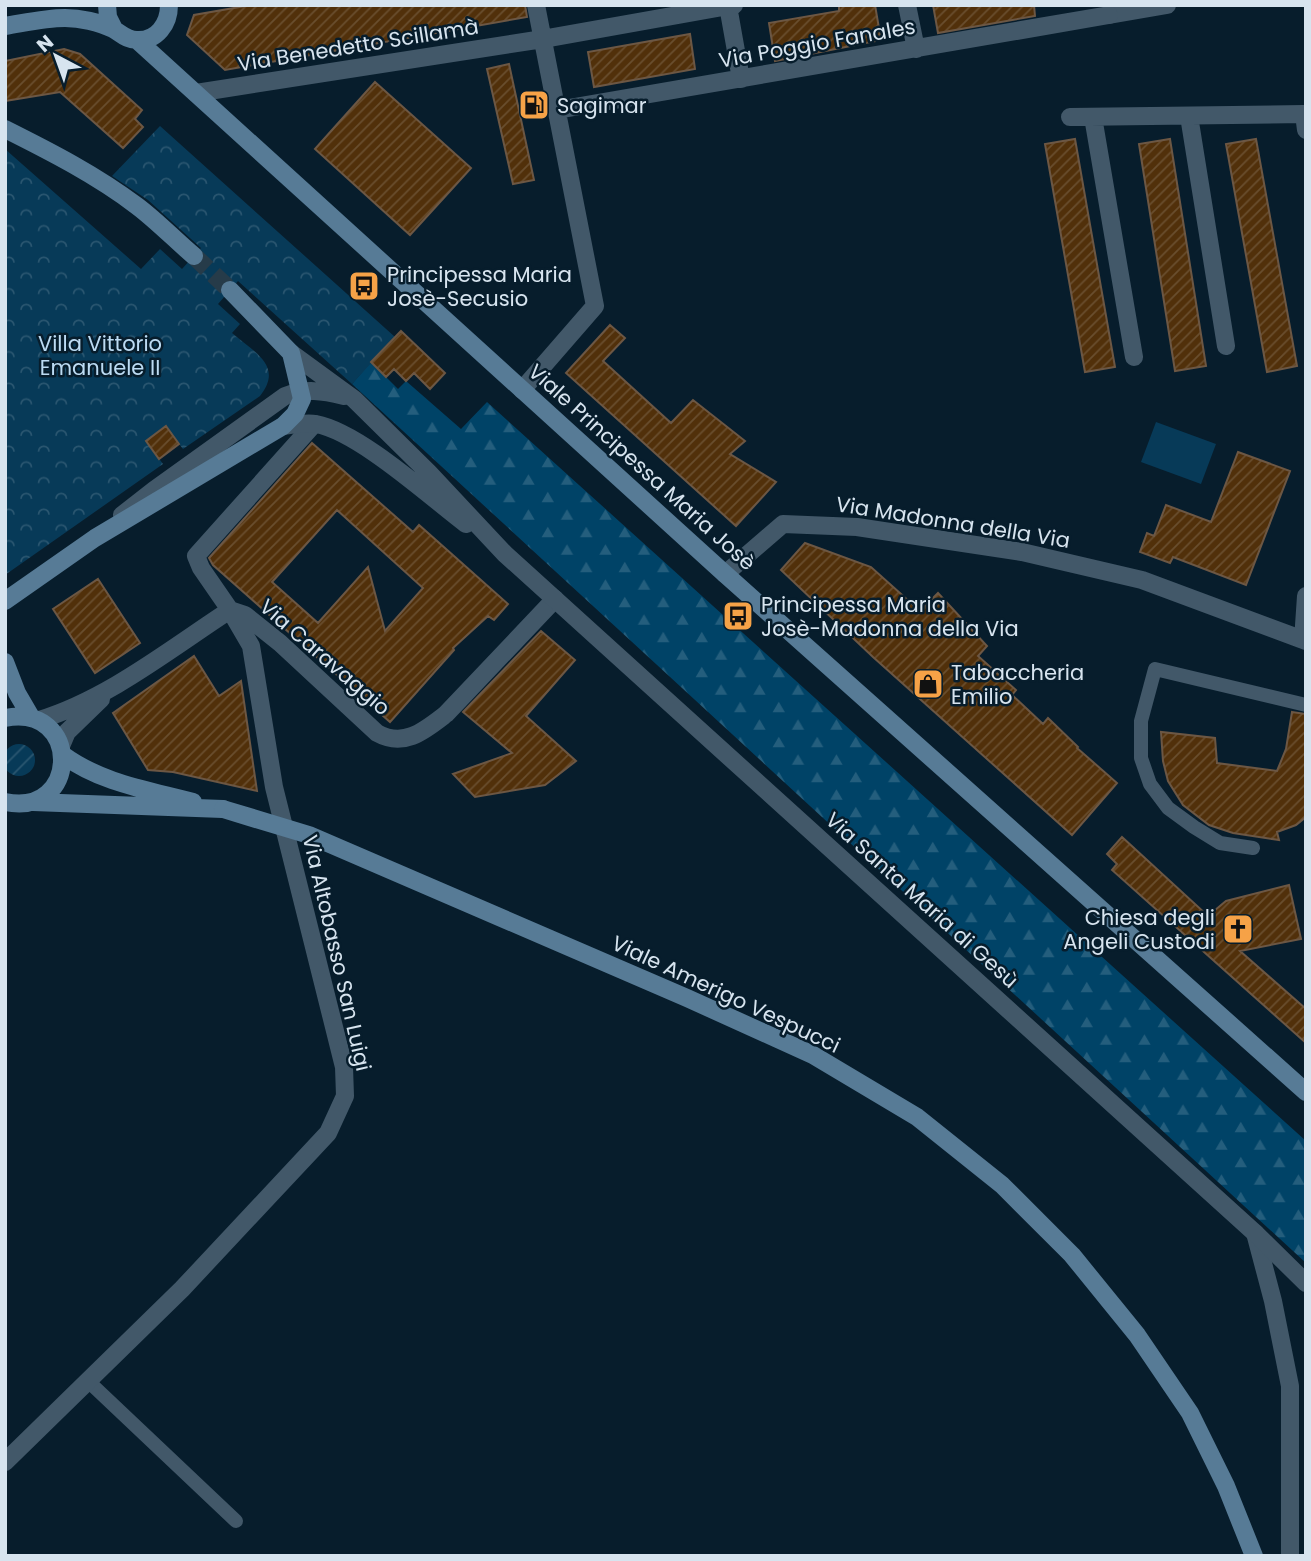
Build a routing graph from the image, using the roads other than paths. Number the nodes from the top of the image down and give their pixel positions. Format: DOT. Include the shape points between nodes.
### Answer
graph roads {
  1 [pos="107,5"];
  2 [pos="169,5"];
  3 [pos="536,5"];
  4 [pos="907,5"];
  5 [pos="1167,5"];
  6 [pos="731,6"];
  7 [pos="5,26"];
  8 [pos="114,29"];
  9 [pos="543,39"];
  10 [pos="137,40"];
  11 [pos="916,49"];
  12 [pos="741,79"];
  13 [pos="196,93"];
  14 [pos="557,110"];
  15 [pos="1189,116"];
  16 [pos="1070,117"];
  17 [pos="1093,117"];
  18 [pos="5,129"];
  19 [pos="1306,130"];
  20 [pos="194,256"];
  21 [pos="230,290"];
  22 [pos="1226,346"];
  23 [pos="291,353"];
  24 [pos="1134,357"];
  25 [pos="300,390"];
  26 [pos="522,390"];
  27 [pos="354,399"];
  28 [pos="314,424"];
  29 [pos="283,426"];
  30 [pos="95,538"];
  31 [pos="505,554"];
  32 [pos="725,573"];
  33 [pos="1306,596"];
  34 [pos="555,599"];
  35 [pos="5,601"];
  36 [pos="230,610"];
  37 [pos="1304,641"];
  38 [pos="5,662"];
  39 [pos="115,685"];
  40 [pos="1306,705"];
  41 [pos="5,718"];
  42 [pos="35,719"];
  43 [pos="62,750"];
  44 [pos="15,804"];
  45 [pos="223,809"];
  46 [pos="1253,848"];
  47 [pos="1306,1092"];
  48 [pos="1255,1233"];
  49 [pos="1306,1283"];
  50 [pos="88,1381"];
  51 [pos="5,1462"];
  52 [pos="236,1521"];
  53 [pos="1254,1556"];
  54 [pos="1290,1556"];
  1 -- 8 [label="main road"];
  2 -- 10 [label="main road" via="163,29 152,38"];
  3 -- 9 [label="street"];
  4 -- 11 [label="street"];
  5 -- 11 [label="street, Via Poggio Fanales"];
  6 -- 9 [label="street, Via Benedetto Scillamà"];
  6 -- 12 [label="street"];
  7 -- 8 [label="main road, Viale Principessa Maria Josè" via="65,18"];
  8 -- 10 [label="main road, Viale Principessa Maria Josè"];
  9 -- 13 [label="street, Via Benedetto Scillamà"];
  9 -- 14 [label="street"];
  10 -- 13 [label="main road, Viale Principessa Maria Josè"];
  11 -- 12 [label="street, Via Poggio Fanales"];
  12 -- 14 [label="street, Via Poggio Fanales"];
  13 -- 26 [label="main road, Viale Principessa Maria Josè"];
  14 -- 26 [label="street" via="595,306"];
  15 -- 17 [label="street"];
  15 -- 19 [label="street" via="1304,114"];
  15 -- 22 [label="street"];
  16 -- 17 [label="street"];
  17 -- 24 [label="street"];
  18 -- 20 [label="main road" via="93,176 137,206"];
  21 -- 23 [label="main road"];
  23 -- 25 [label="main road"];
  23 -- 27 [label="street"];
  25 -- 27 [label="street"];
  25 -- 29 [label="main road" via="302,399 295,414"];
  25 -- 30 [label="street" via="165,482"];
  26 -- 32 [label="main road, Viale Principessa Maria Josè"];
  27 -- 31 [label="street"];
  28 -- 29 [label="street"];
  28 -- 31 [label="street" via="339,432 372,452"];
  28 -- 36 [label="street, Via Altobasso San Luigi" via="196,556"];
  29 -- 30 [label="main road"];
  30 -- 35 [label="main road"];
  31 -- 34 [label="street, Via Santa Maria di Gesù"];
  32 -- 37 [label="street, Via Madonna della Via" via="783,524 858,527 1023,551 1142,580"];
  32 -- 47 [label="main road, Viale Principessa Maria Josè"];
  33 -- 37 [label="street"];
  34 -- 36 [label="street, Via Caravaggio" via="446,714 400,740 377,733 280,643 245,615"];
  34 -- 48 [label="street, Via Santa Maria di Gesù"];
  36 -- 39 [label="street, Via Caravaggio"];
  36 -- 50 [label="street, Via Altobasso San Luigi" via="251,646 274,787 344,1067 345,1096 328,1133"];
  38 -- 42 [label="main road" via="17,693"];
  39 -- 42 [label="street" via="55,715"];
  39 -- 43 [label="street" via="66,732"];
  40 -- 46 [label="lane" via="1155,670 1141,720 1141,758 1150,784 1168,808 1194,827 1220,843"];
  41 -- 42 [label="main road"];
  42 -- 43 [label="main road" via="56,736"];
  43 -- 44 [label="main road" via="57,784 47,795"];
  43 -- 45 [label="main road" via="82,769"];
  44 -- 45 [label="main road"];
  45 -- 53 [label="main road, Viale Amerigo Vespucci, bridge" via="309,835 687,998 813,1055 917,1116 1002,1185 1072,1255 1137,1335 1190,1413"];
  48 -- 49 [label="street, Via Santa Maria di Gesù"];
  48 -- 54 [label="street" via="1290,1386"];
  50 -- 51 [label="street, Via Altobasso San Luigi"];
  50 -- 52 [label="lane"];
}
